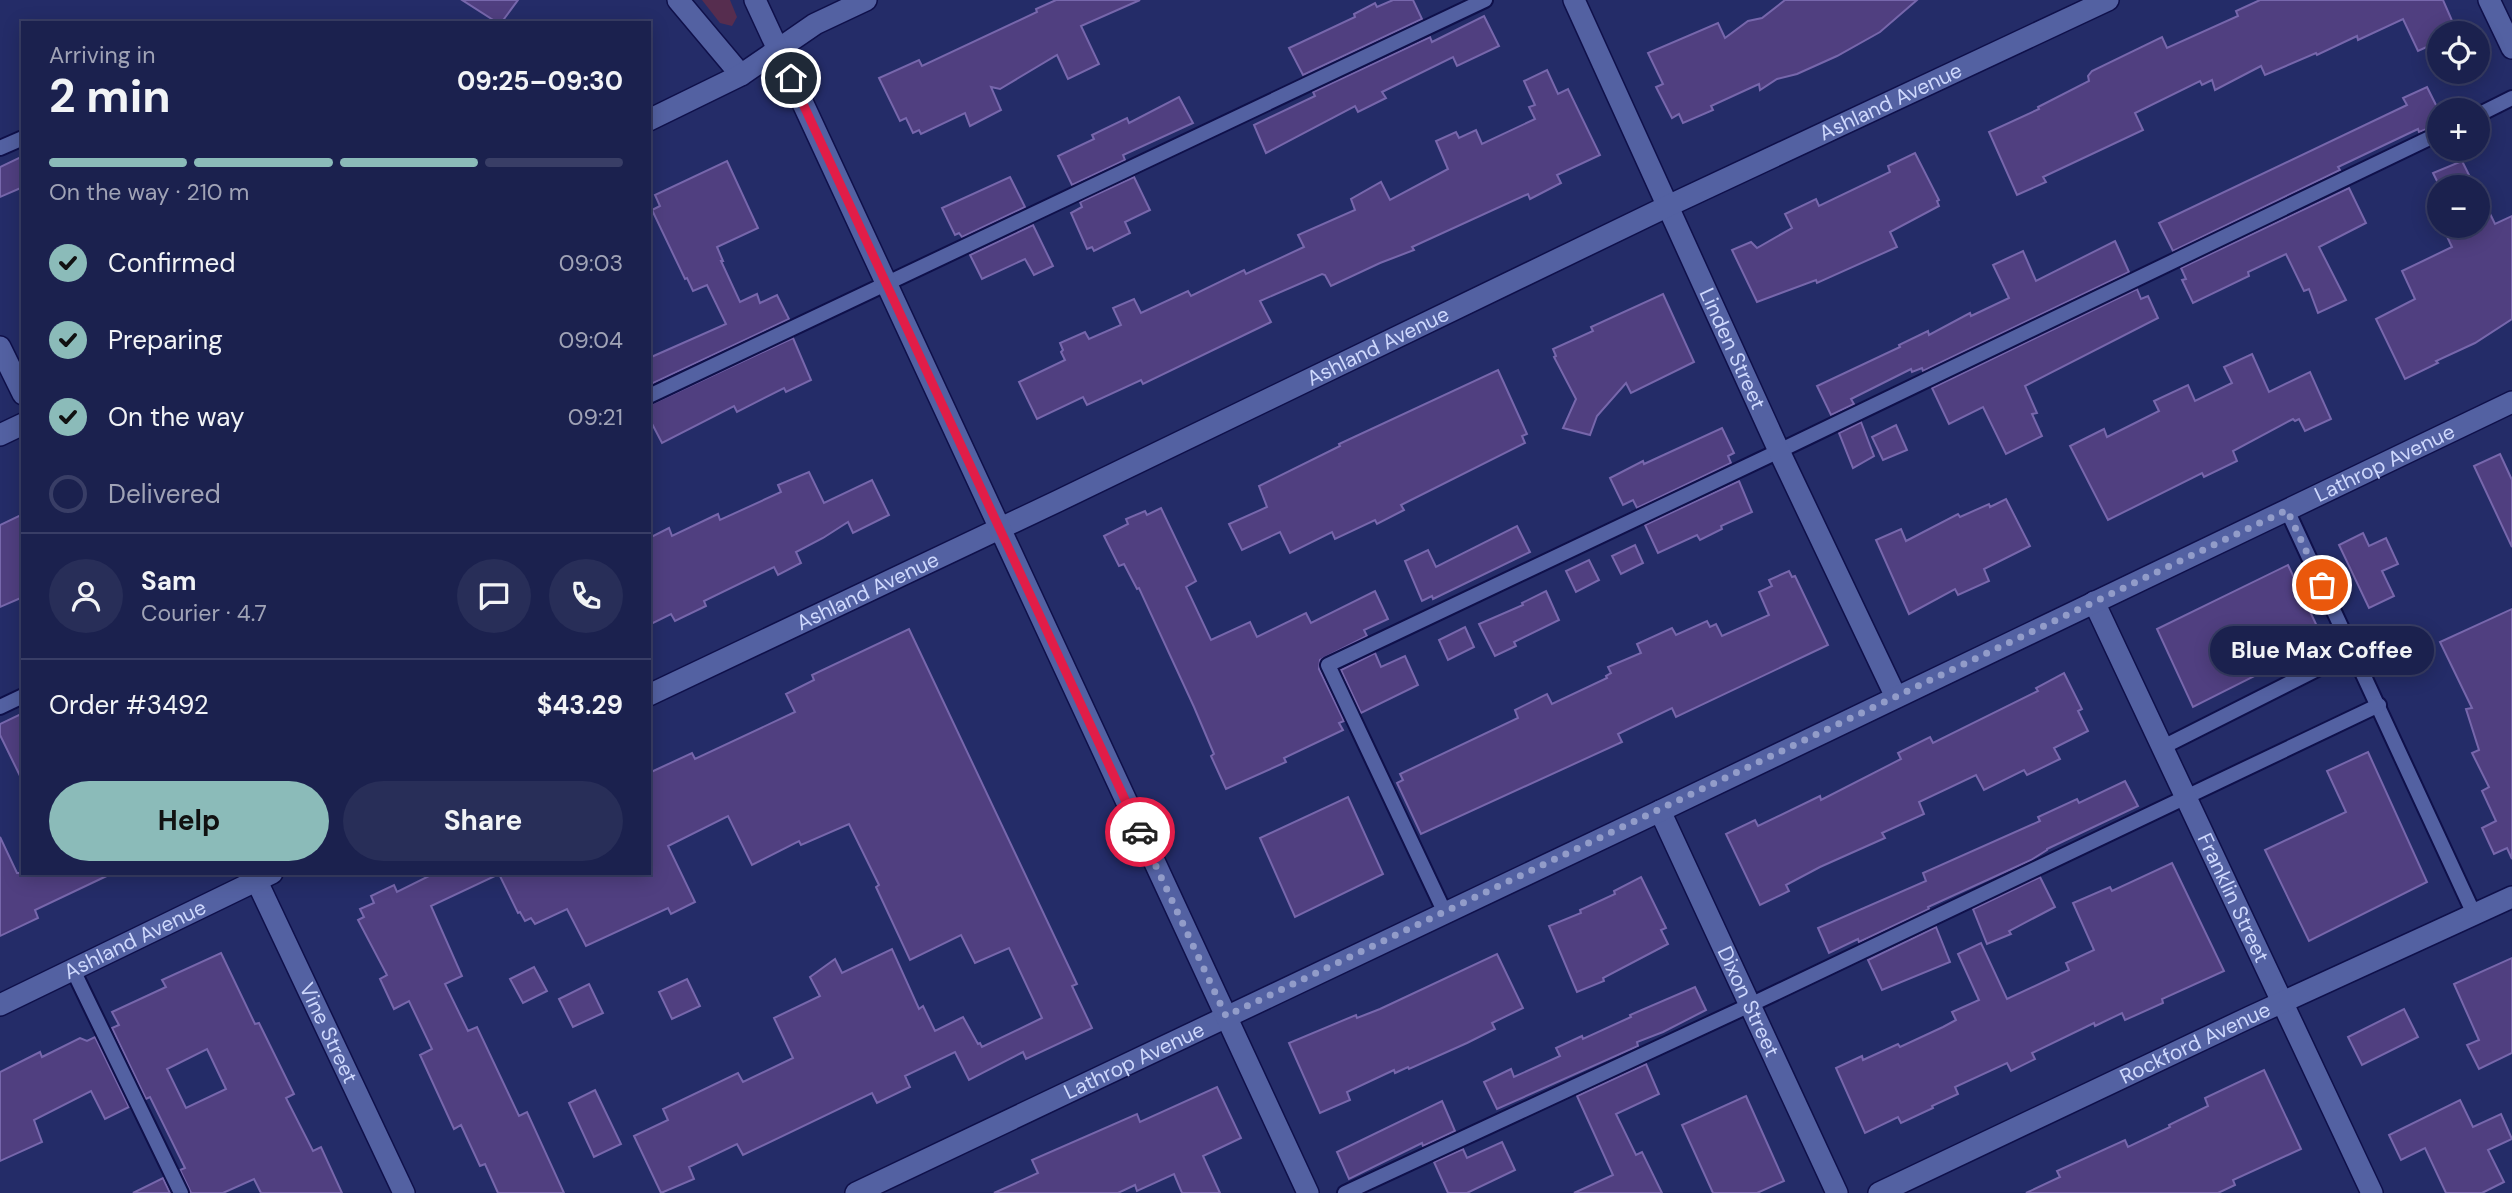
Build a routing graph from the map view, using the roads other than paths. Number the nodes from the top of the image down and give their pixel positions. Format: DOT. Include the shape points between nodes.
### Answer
graph roads {
  1 [pos="678,0"];
  2 [pos="755,0"];
  3 [pos="866,0"];
  4 [pos="1485,0"];
  5 [pos="1574,0"];
  6 [pos="2108,0"];
  7 [pos="2489,0"];
  8 [pos="2512,48"];
  9 [pos="778,49"];
  10 [pos="741,75"];
  11 [pos="2512,98"];
  12 [pos="2490,108"];
  13 [pos="651,119"];
  14 [pos="21,139"];
  15 [pos="2427,139"];
  16 [pos="0,149"];
  17 [pos="1668,206"];
  18 [pos="886,284"];
  19 [pos="0,347"];
  20 [pos="21,390"];
  21 [pos="651,395"];
  22 [pos="2512,402"];
  23 [pos="21,425"];
  24 [pos="0,435"];
  25 [pos="1779,451"];
  26 [pos="2287,510"];
  27 [pos="999,529"];
  28 [pos="2094,602"];
  29 [pos="2353,651"];
  30 [pos="651,694"];
  31 [pos="21,697"];
  32 [pos="1896,697"];
  33 [pos="2379,705"];
  34 [pos="0,707"];
  35 [pos="2162,747"];
  36 [pos="2187,799"];
  37 [pos="1660,811"];
  38 [pos="261,876"];
  39 [pos="2512,897"];
  40 [pos="1445,913"];
  41 [pos="2474,914"];
  42 [pos="73,970"];
  43 [pos="2282,1002"];
  44 [pos="0,1005"];
  45 [pos="1750,1005"];
  46 [pos="1226,1016"];
  47 [pos="181,1193"];
  48 [pos="404,1193"];
  49 [pos="856,1193"];
  50 [pos="1308,1193"];
  51 [pos="1345,1193"];
  52 [pos="1837,1193"];
  53 [pos="1879,1193"];
  54 [pos="2372,1193"];
  1 -- 10 [label="street"];
  2 -- 9 [label="street"];
  3 -- 9 [label="street" via="815,24"];
  4 -- 18 [label="lane"];
  5 -- 17 [label="street, Linden Street"];
  6 -- 17 [label="street, Ashland Avenue"];
  7 -- 8 [label="street"];
  9 -- 10 [label="street"];
  9 -- 18 [label="street"];
  10 -- 13 [label="street"];
  11 -- 12 [label="lane"];
  14 -- 16 [label="lane"];
  15 -- 25 [label="lane"];
  17 -- 25 [label="street, Linden Street"];
  17 -- 27 [label="street, Ashland Avenue"];
  18 -- 21 [label="lane"];
  18 -- 27 [label="street"];
  19 -- 20 [label="street"];
  22 -- 26 [label="street, Lathrop Avenue"];
  23 -- 24 [label="street"];
  25 -- 32 [label="street, Linden Street"];
  25 -- 40 [label="lane" via="1328,664"];
  26 -- 28 [label="street, Lathrop Avenue"];
  26 -- 29 [label="lane"];
  27 -- 30 [label="street, Ashland Avenue"];
  27 -- 46 [label="street"];
  28 -- 32 [label="street, Lathrop Avenue"];
  28 -- 35 [label="street, Franklin Street"];
  29 -- 33 [label="lane"];
  29 -- 35 [label="lane"];
  31 -- 34 [label="lane"];
  32 -- 37 [label="street, Lathrop Avenue"];
  33 -- 36 [label="lane"];
  33 -- 41 [label="lane"];
  35 -- 36 [label="street, Franklin Street"];
  36 -- 43 [label="street, Franklin Street"];
  36 -- 45 [label="lane"];
  37 -- 40 [label="street, Lathrop Avenue"];
  37 -- 45 [label="street, Dixon Street"];
  38 -- 42 [label="street, Ashland Avenue"];
  38 -- 48 [label="street, Vine Street"];
  39 -- 41 [label="street, Rockford Avenue"];
  40 -- 46 [label="street, Lathrop Avenue"];
  41 -- 43 [label="street, Rockford Avenue"];
  42 -- 44 [label="street, Ashland Avenue"];
  42 -- 47 [label="lane"];
  43 -- 53 [label="street, Rockford Avenue"];
  43 -- 54 [label="street, Franklin Street"];
  45 -- 51 [label="lane"];
  45 -- 52 [label="street, Dixon Street"];
  46 -- 49 [label="street, Lathrop Avenue"];
  46 -- 50 [label="street"];
}
